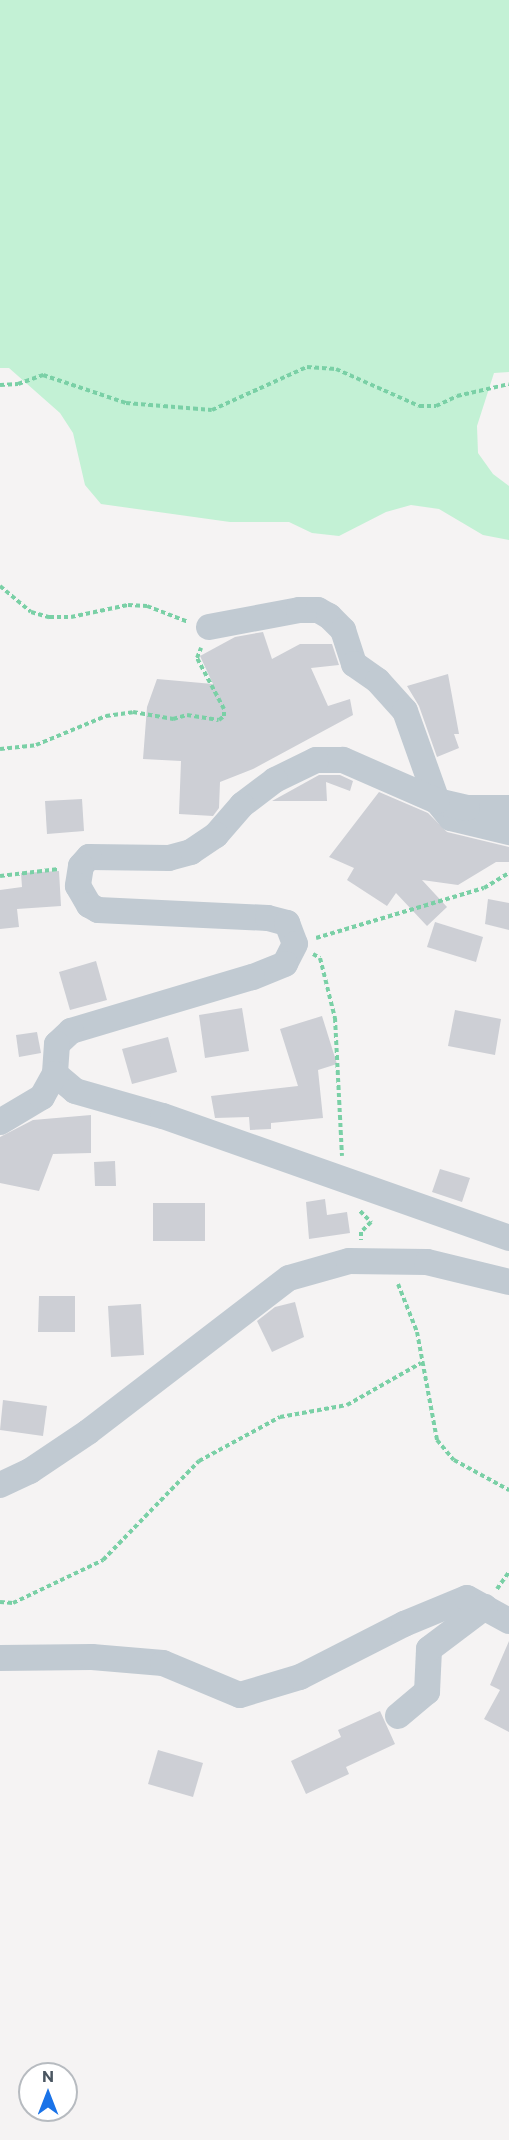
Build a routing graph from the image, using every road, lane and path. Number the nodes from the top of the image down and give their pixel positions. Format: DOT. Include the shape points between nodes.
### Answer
graph roads {
  1 [pos="509,384"];
  2 [pos="0,385"];
  3 [pos="0,586"];
  4 [pos="209,627"];
  5 [pos="0,749"];
  6 [pos="437,801"];
  7 [pos="509,808"];
  8 [pos="509,832"];
  9 [pos="81,866"];
  10 [pos="509,873"];
  11 [pos="0,876"];
  12 [pos="295,944"];
  13 [pos="55,1074"];
  14 [pos="0,1122"];
  15 [pos="350,1183"];
  16 [pos="509,1238"];
  17 [pos="382,1262"];
  18 [pos="509,1282"];
  19 [pos="421,1363"];
  20 [pos="0,1485"];
  21 [pos="509,1490"];
  22 [pos="0,1602"];
  23 [pos="485,1606"];
  24 [pos="509,1620"];
  25 [pos="0,1658"];
  26 [pos="398,1716"];
  1 -- 2 [label="path" via="457,396 436,406 419,406 336,369 307,367 212,410 126,403 44,375 18,384"];
  3 -- 4 [label="path" via="31,612 48,617 71,617 128,605 147,606 178,620"];
  4 -- 5 [label="path" via="209,638 195,653 224,709 219,720 187,715 173,719 133,712 106,716 36,745"];
  4 -- 6 [label="street" via="299,610 318,610 330,616 343,630 354,664 378,681 405,711"];
  6 -- 7 [label="street" via="467,808"];
  6 -- 8 [label="street" via="451,818"];
  6 -- 9 [label="street" via="343,760 316,760 275,780 242,806 216,835 191,852 169,858 103,854 89,857"];
  9 -- 11 [label="path"];
  9 -- 12 [label="street" via="78,886 89,905 98,910 268,918 287,923"];
  10 -- 12 [label="path" via="484,888"];
  12 -- 13 [label="street" via="285,964 252,977 71,1031 57,1044"];
  12 -- 15 [label="path" via="320,958 334,1018 340,1147"];
  13 -- 14 [label="street" via="42,1097"];
  13 -- 15 [label="street" via="75,1091 163,1116"];
  15 -- 16 [label="street"];
  15 -- 17 [label="path" via="355,1205 371,1222 361,1232 361,1242"];
  17 -- 18 [label="street" via="428,1262"];
  17 -- 19 [label="path" via="405,1295 417,1332"];
  17 -- 20 [label="street" via="349,1261 289,1278 88,1432 30,1471"];
  19 -- 21 [label="path" via="437,1440 454,1460"];
  19 -- 22 [label="path" via="346,1405 280,1418 199,1461 104,1560 14,1603"];
  23 -- 24 [label="street"];
  23 -- 25 [label="street" via="467,1598 404,1624 300,1677 240,1695 163,1664 92,1657"];
  23 -- 26 [label="street" via="429,1649 426,1692"];
}
